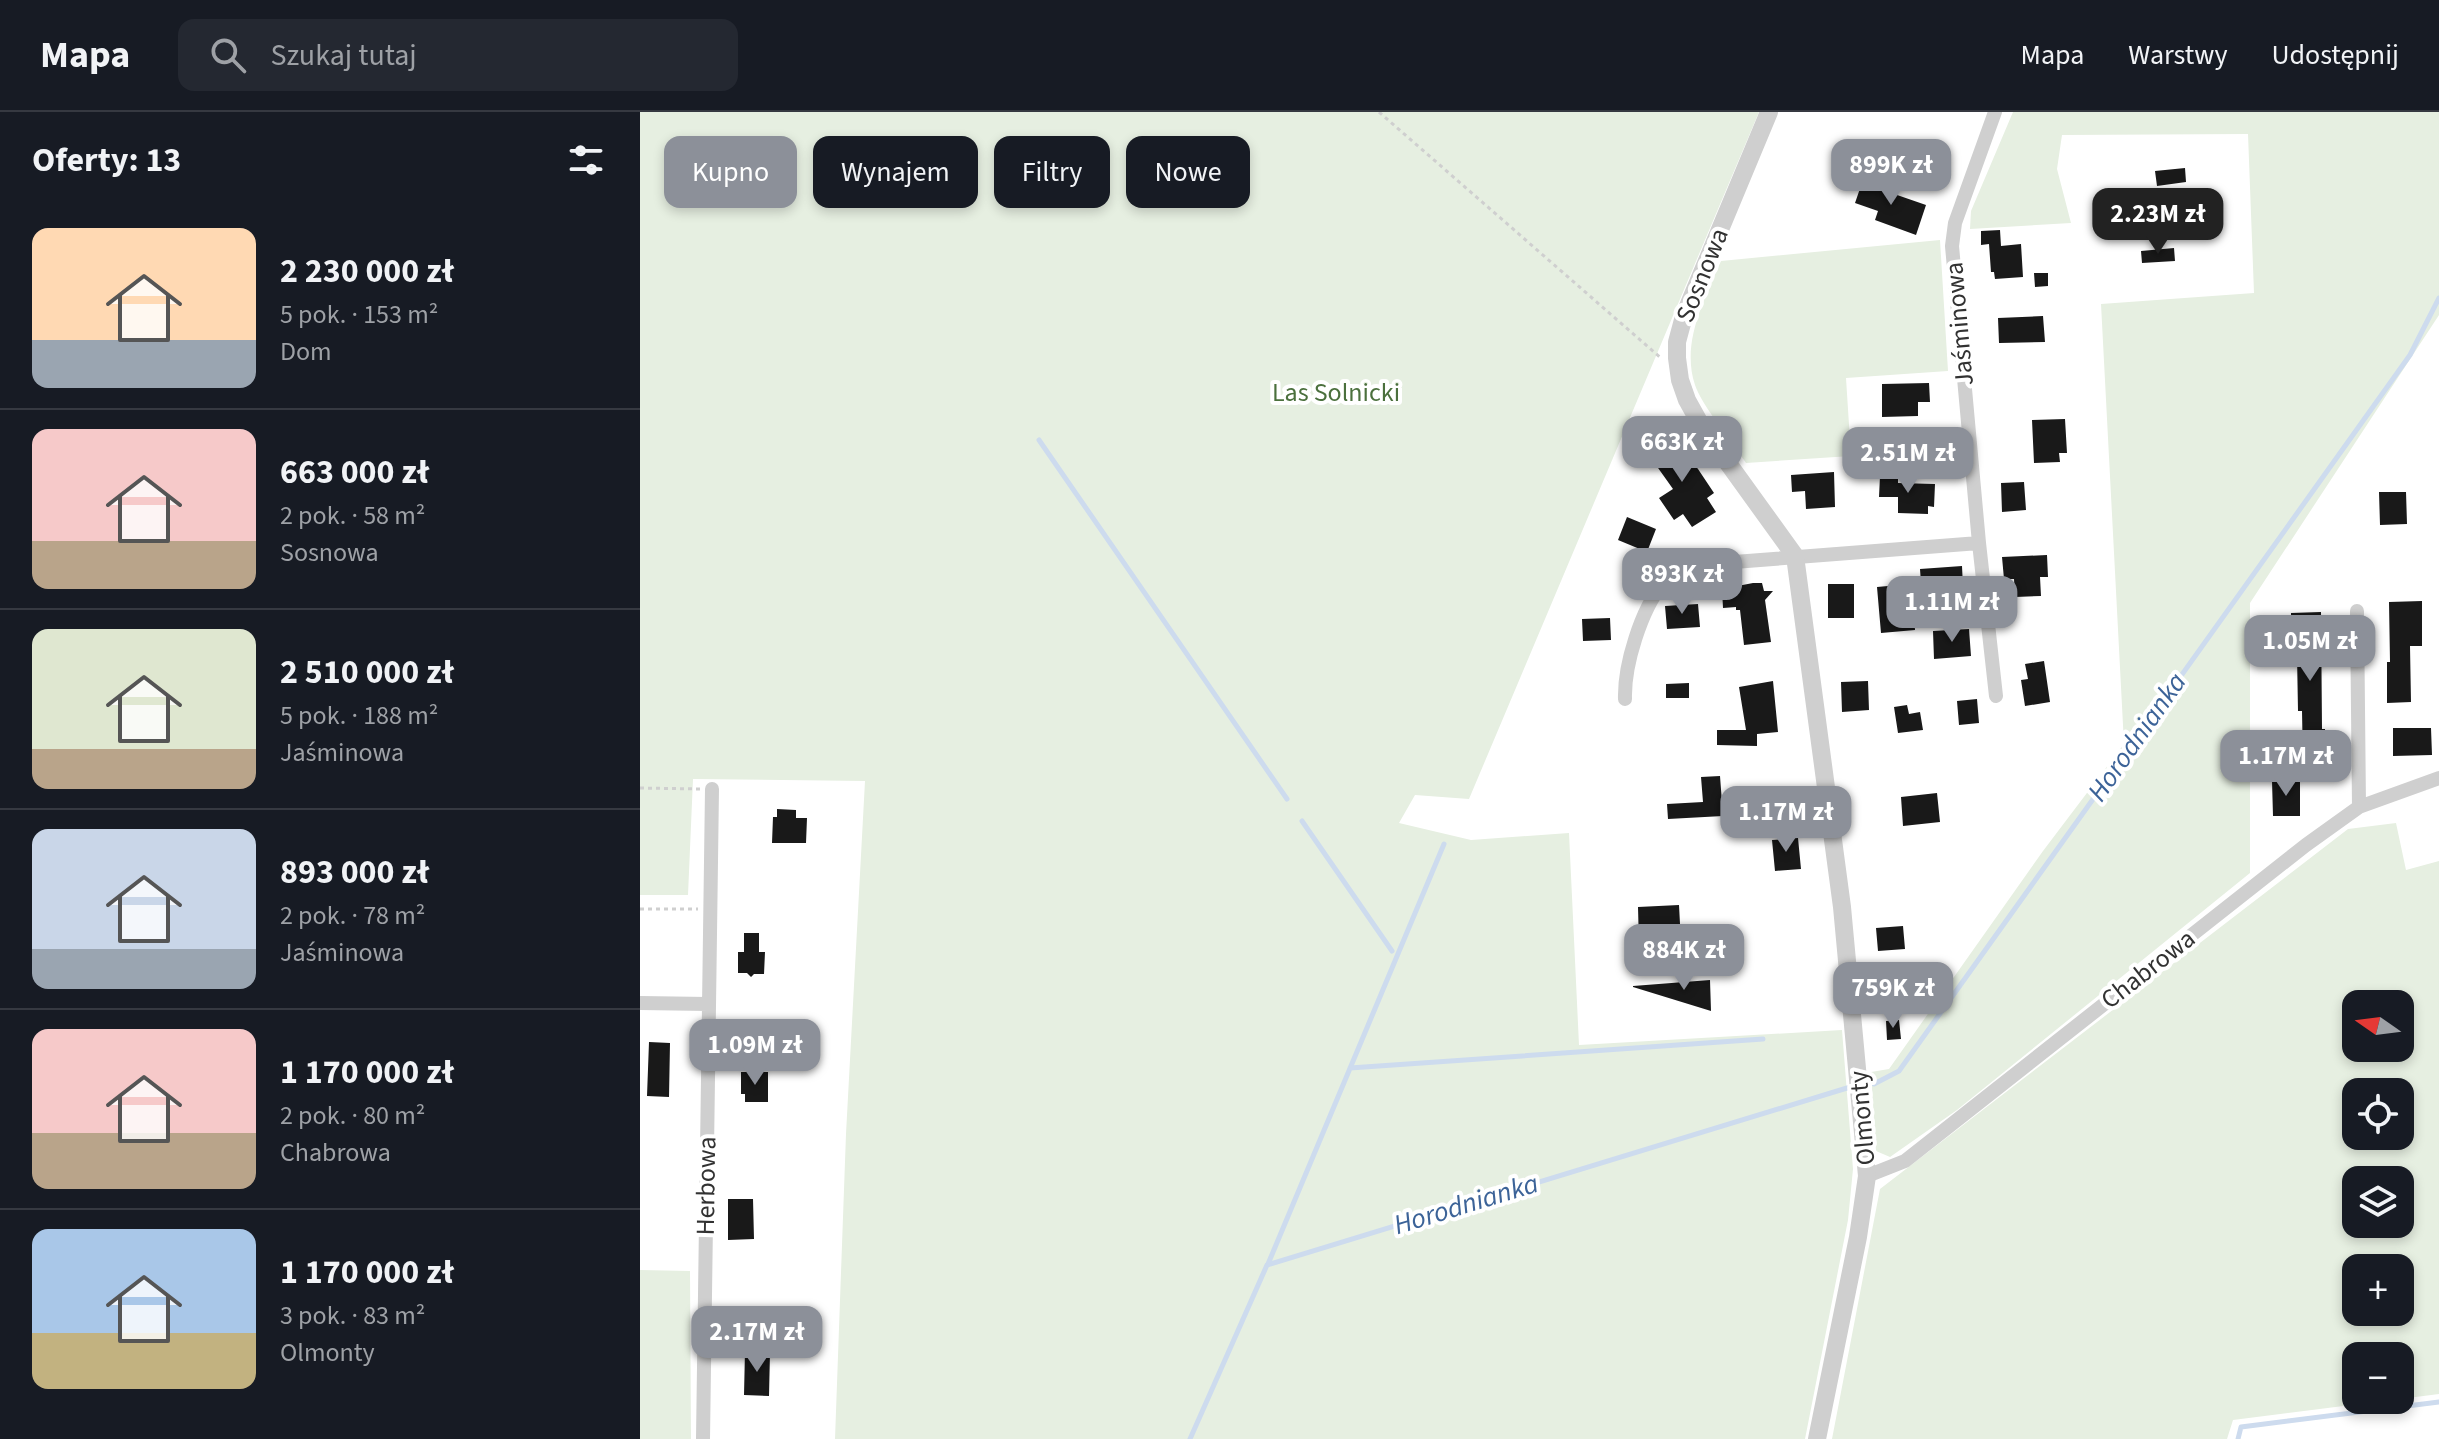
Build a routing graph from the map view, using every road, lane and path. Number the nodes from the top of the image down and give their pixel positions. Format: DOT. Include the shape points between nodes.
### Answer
graph roads {
  1 [pos="1379,112"];
  2 [pos="1769,112"];
  3 [pos="1995,112"];
  4 [pos="1677,358"];
  5 [pos="1979,543"];
  6 [pos="1795,556"];
  7 [pos="2357,611"];
  8 [pos="1996,696"];
  9 [pos="1625,699"];
  10 [pos="2439,778"];
  11 [pos="640,788"];
  12 [pos="712,789"];
  13 [pos="2359,807"];
  14 [pos="640,909"];
  15 [pos="710,910"];
  16 [pos="640,1003"];
  17 [pos="708,1004"];
  18 [pos="1867,1176"];
  19 [pos="703,1439"];
  20 [pos="1817,1439"];
  1 -- 4 [label="path" via="1660,359"];
  2 -- 4 [label="street, Sosnowa" via="1684,316"];
  3 -- 5 [label="street, Jaśminowa" via="1955,223 1952,246"];
  4 -- 6 [label="street, Sosnowa" via="1687,400 1702,427"];
  5 -- 6 [label="street"];
  5 -- 8 [label="street, Jaśminowa"];
  6 -- 9 [label="street" via="1682,566 1663,583 1649,607 1624,679"];
  6 -- 18 [label="street, Olmonty" via="1842,907"];
  7 -- 13 [label="street"];
  10 -- 13 [label="street, Chabrowa"];
  11 -- 12 [label="path"];
  12 -- 15 [label="street, Herbowa"];
  13 -- 18 [label="street, Chabrowa" via="1905,1161"];
  14 -- 15 [label="path"];
  15 -- 17 [label="street, Herbowa"];
  16 -- 17 [label="street"];
  17 -- 19 [label="street, Herbowa"];
  18 -- 20 [label="street, Olmonty"];
}
